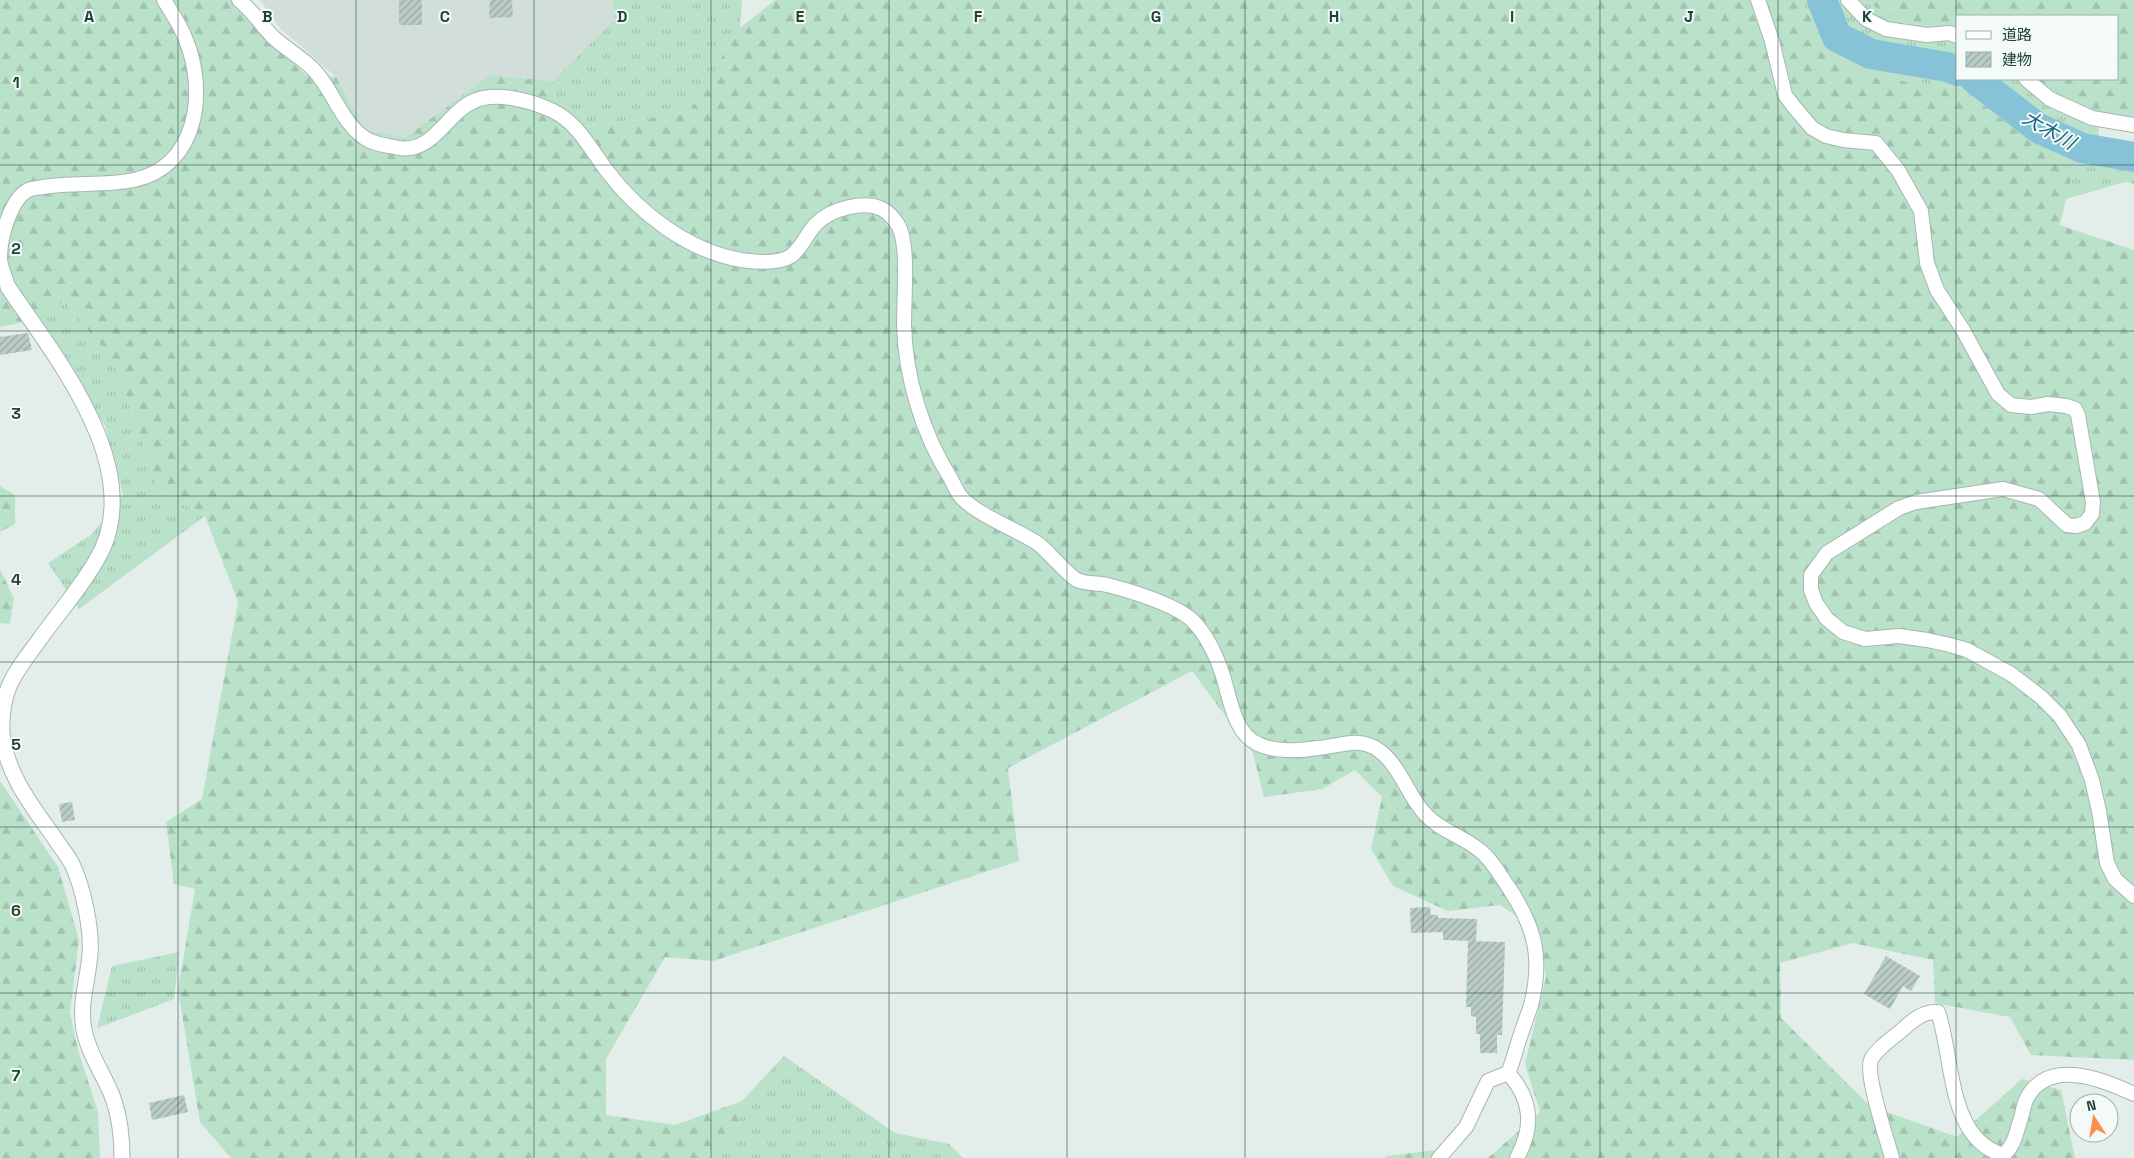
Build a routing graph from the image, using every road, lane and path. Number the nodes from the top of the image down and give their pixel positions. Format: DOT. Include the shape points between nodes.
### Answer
graph roads {
  1 [pos="164,0"];
  2 [pos="239,0"];
  3 [pos="1758,0"];
  4 [pos="1848,0"];
  5 [pos="1956,35"];
  6 [pos="2027,80"];
  7 [pos="2134,125"];
  8 [pos="8,287"];
  9 [pos="2134,896"];
  10 [pos="1508,1073"];
  11 [pos="2134,1094"];
  12 [pos="122,1158"];
  13 [pos="1439,1158"];
  14 [pos="1517,1158"];
  15 [pos="1892,1158"];
  1 -- 8 [label="street" via="186,40 197,91 195,114 184,146 169,163 133,180 29,189 17,200 2,237 0,260"];
  2 -- 10 [label="street" via="251,9 270,35 314,70 350,125 366,140 409,149 425,144 462,107 479,98 505,98 538,105 559,114 573,126 618,186 656,221 696,245 736,260 789,258 815,224 832,211 856,206 880,207 892,217 901,229 904,332 920,412 937,458 962,498 1036,542 1078,580 1138,593 1190,618 1206,638 1221,670 1238,725 1253,743 1275,749 1317,749 1348,742 1370,745 1388,758 1426,815 1485,854 1496,869 1526,914 1535,948 1531,1006"];
  3 -- 9 [label="street" via="1785,95 1795,108 1812,128 1826,136 1876,143 1898,170 1921,212 1927,263 1937,290 1998,394 2011,405 2031,407 2048,404 2075,409 2093,502 2092,514 2085,523 2076,526 2067,525 2039,499 2003,489 1916,502 1899,508 1827,553 1811,575 1811,590 1816,603 1827,619 1843,632 1865,639 1899,636 1927,640 1967,650 2011,674 2042,697 2060,716 2079,745 2092,780 2107,863 2115,879"];
  4 -- 5 [label="street" via="1866,19 1886,29"];
  6 -- 7 [label="street" via="2050,99 2092,118"];
  8 -- 12 [label="street" via="67,376 98,434 107,459 112,513 97,560 8,683 1,708 5,751 11,770 21,791 72,864 82,898 90,953 82,1009 84,1032 93,1059 114,1100 122,1138"];
  10 -- 13 [label="street" via="1488,1081 1466,1127"];
  10 -- 14 [label="street" via="1521,1086 1528,1106 1529,1131"];
  11 -- 15 [label="street" via="2084,1075 2055,1077 2041,1082 2028,1096 2012,1149 2003,1155 1990,1151 1978,1141 1964,1121 1942,1024 1938,1012 1929,1011 1886,1042 1871,1059 1870,1077"];
}
